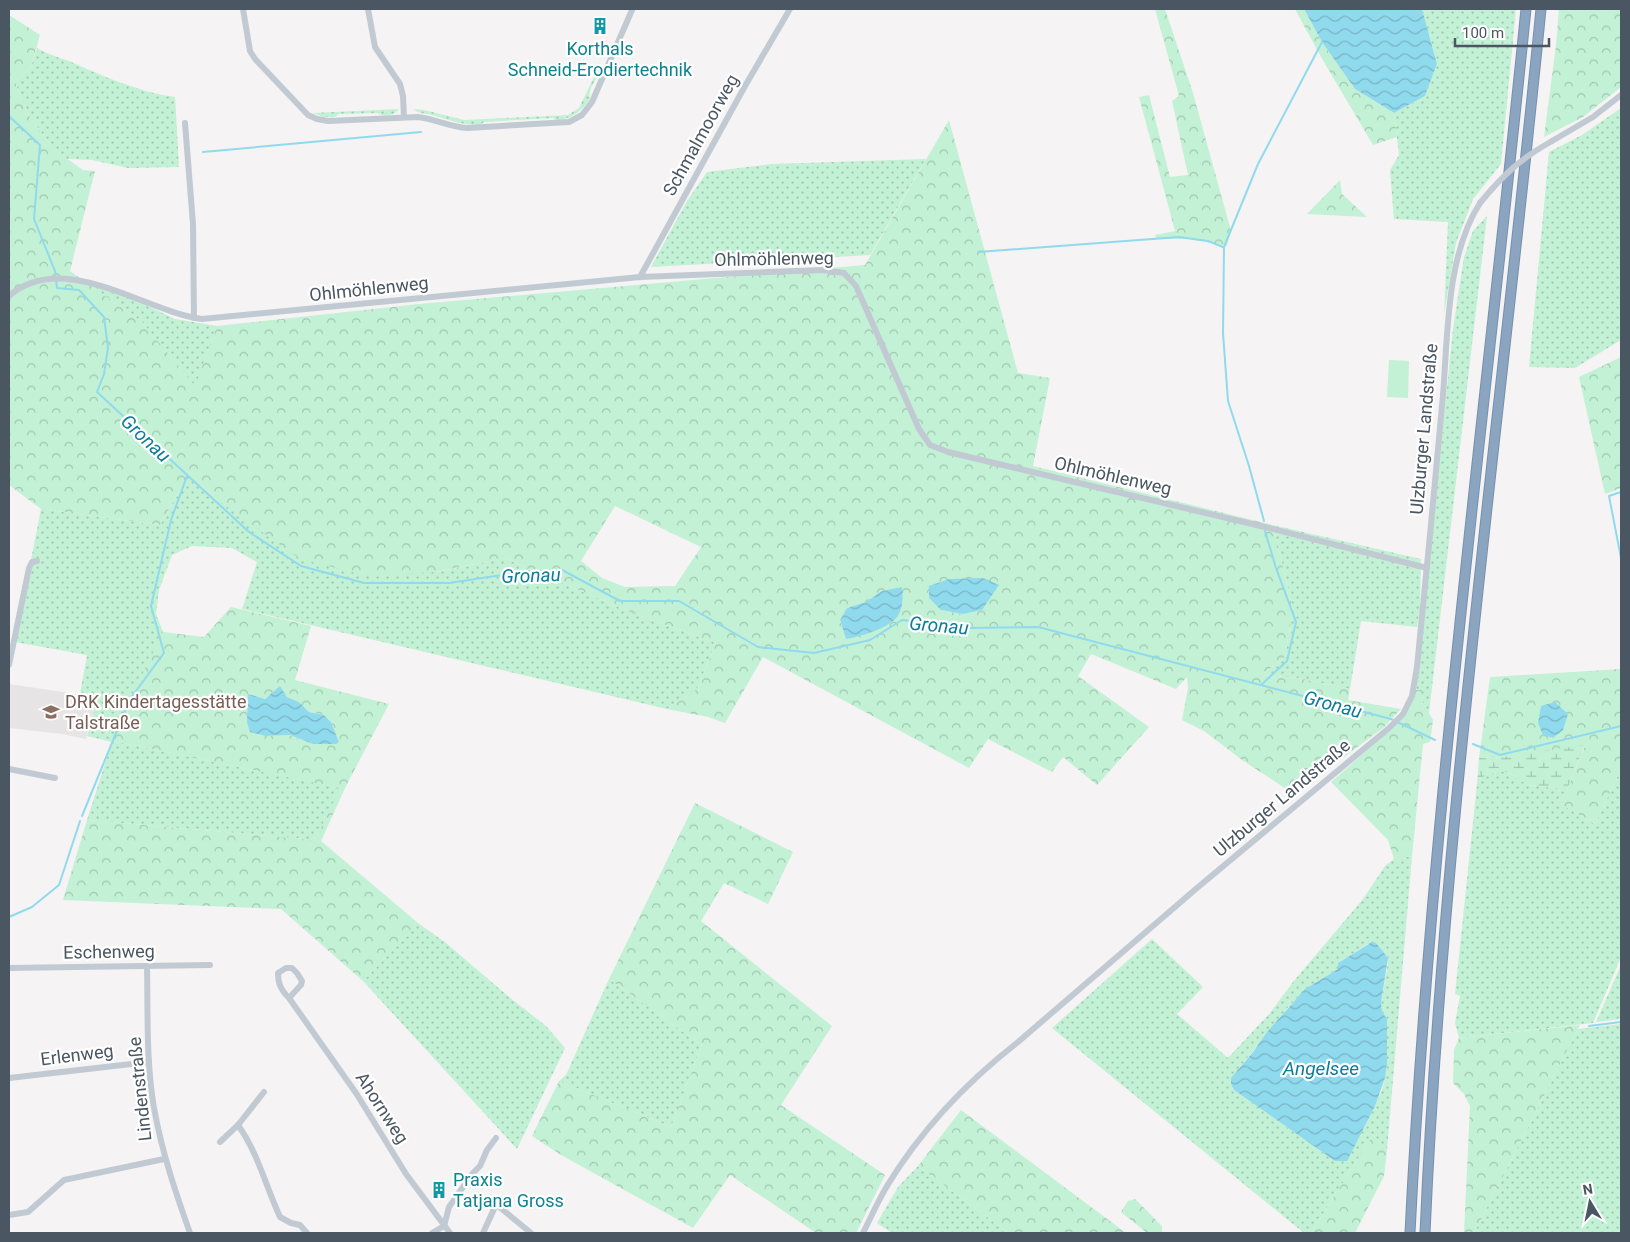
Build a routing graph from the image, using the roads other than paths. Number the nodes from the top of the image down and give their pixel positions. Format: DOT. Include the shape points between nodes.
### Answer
graph roads {
  1 [pos="243,9"];
  2 [pos="368,9"];
  3 [pos="631,9"];
  4 [pos="790,9"];
  5 [pos="1526,9"];
  6 [pos="1541,9"];
  7 [pos="1621,95"];
  8 [pos="404,117"];
  9 [pos="185,124"];
  10 [pos="640,277"];
  11 [pos="9,296"];
  12 [pos="194,318"];
  13 [pos="36,561"];
  14 [pos="1427,568"];
  15 [pos="9,666"];
  16 [pos="9,770"];
  17 [pos="55,778"];
  18 [pos="210,965"];
  19 [pos="147,967"];
  20 [pos="9,968"];
  21 [pos="289,998"];
  22 [pos="149,1062"];
  23 [pos="9,1078"];
  24 [pos="264,1092"];
  25 [pos="238,1125"];
  26 [pos="496,1138"];
  27 [pos="220,1142"];
  28 [pos="164,1159"];
  29 [pos="499,1198"];
  30 [pos="497,1205"];
  31 [pos="9,1215"];
  32 [pos="444,1226"];
  33 [pos="190,1233"];
  34 [pos="307,1233"];
  35 [pos="432,1233"];
  36 [pos="450,1233"];
  37 [pos="482,1233"];
  38 [pos="531,1233"];
  39 [pos="863,1233"];
  40 [pos="1410,1233"];
  41 [pos="1425,1233"];
  1 -- 8 [label="street" via="254,59 308,115 328,121"];
  2 -- 8 [label="street" via="375,47 400,84"];
  3 -- 8 [label="street" via="592,102 577,119 561,124 467,128 428,118"];
  4 -- 10 [label="street, Schmalmoorweg"];
  5 -- 40 [label="highway" via="1436,858"];
  6 -- 41 [label="highway" via="1452,849"];
  7 -- 14 [label="street, Ulzburger Landstraße, bridge" via="1508,171 1480,203 1470,220 1454,276"];
  9 -- 12 [label="street" via="193,224"];
  10 -- 12 [label="street, Ohlmöhlenweg"];
  10 -- 14 [label="street, Ohlmöhlenweg" via="823,270 844,273 856,286 918,429 930,445"];
  11 -- 12 [label="street, Ohlmöhlenweg" via="35,281 99,284"];
  13 -- 15 [label="street" via="29,568"];
  14 -- 39 [label="street, Ulzburger Landstraße" via="1414,686 1403,714 990,1064 922,1137 887,1186"];
  16 -- 17 [label="street"];
  18 -- 19 [label="street, Eschenweg"];
  19 -- 20 [label="street, Eschenweg"];
  19 -- 22 [label="street, Lindenstraße"];
  21 -- 21 [label="street, Ahornweg" via="302,981 292,968 278,973 281,989"];
  21 -- 32 [label="street, Ahornweg"];
  22 -- 23 [label="street, Erlenweg"];
  22 -- 28 [label="street, Lindenstraße"];
  24 -- 25 [label="street"];
  25 -- 27 [label="street"];
  25 -- 34 [label="street" via="257,1158 280,1217 300,1225"];
  26 -- 32 [label="street" via="486,1150 480,1166 449,1207"];
  28 -- 31 [label="street" via="64,1180 28,1212"];
  28 -- 33 [label="street, Lindenstraße"];
  29 -- 30 [label="street"];
  30 -- 37 [label="street"];
  30 -- 38 [label="street"];
  32 -- 35 [label="street"];
  32 -- 36 [label="street, Ahornweg"];
}
